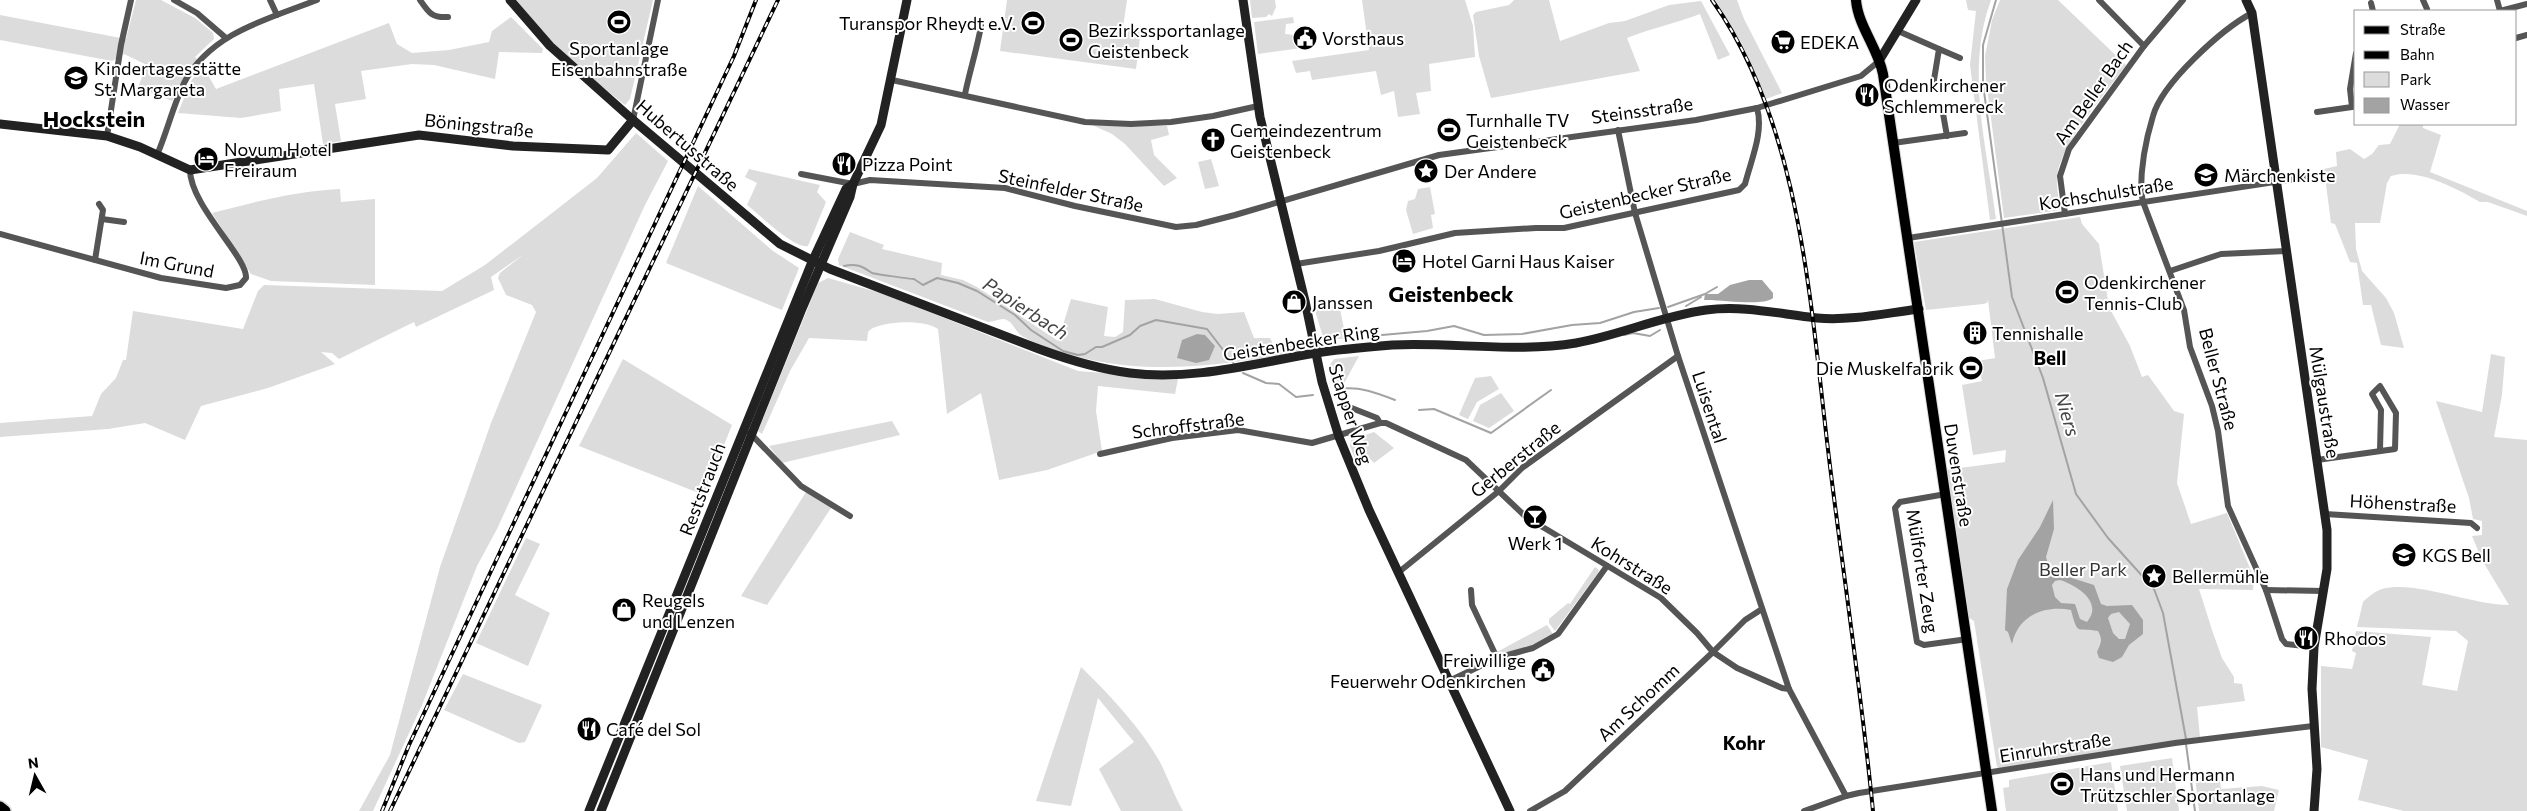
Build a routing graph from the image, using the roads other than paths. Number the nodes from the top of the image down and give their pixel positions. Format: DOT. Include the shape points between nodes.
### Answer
graph roads {
  1 [pos="131,0"];
  2 [pos="174,0"];
  3 [pos="270,0"];
  4 [pos="317,0"];
  5 [pos="420,0"];
  6 [pos="510,0"];
  7 [pos="658,0"];
  8 [pos="907,0"];
  9 [pos="1243,0"];
  10 [pos="1856,0"];
  11 [pos="1916,0"];
  12 [pos="2183,0"];
  13 [pos="2246,0"];
  14 [pos="2423,0"];
  15 [pos="2104,2"];
  16 [pos="2371,3"];
  17 [pos="2527,4"];
  18 [pos="2373,10"];
  19 [pos="2428,10"];
  20 [pos="2504,10"];
  21 [pos="2252,13"];
  22 [pos="276,15"];
  23 [pos="448,16"];
  24 [pos="982,26"];
  25 [pos="1898,31"];
  26 [pos="226,38"];
  27 [pos="2144,46"];
  28 [pos="1939,49"];
  29 [pos="1960,58"];
  30 [pos="1880,60"];
  31 [pos="2354,64"];
  32 [pos="892,80"];
  33 [pos="1933,86"];
  34 [pos="965,94"];
  35 [pos="1258,106"];
  36 [pos="1757,108"];
  37 [pos="1942,108"];
  38 [pos="2317,112"];
  39 [pos="633,120"];
  40 [pos="0,124"];
  41 [pos="1618,130"];
  42 [pos="1965,133"];
  43 [pos="106,136"];
  44 [pos="1947,136"];
  45 [pos="1893,143"];
  46 [pos="157,155"];
  47 [pos="190,170"];
  48 [pos="801,174"];
  49 [pos="2308,177"];
  50 [pos="2276,182"];
  51 [pos="853,184"];
  52 [pos="1281,202"];
  53 [pos="2143,202"];
  54 [pos="99,204"];
  55 [pos="1635,213"];
  56 [pos="2066,214"];
  57 [pos="102,218"];
  58 [pos="124,222"];
  59 [pos="0,234"];
  60 [pos="1908,238"];
  61 [pos="2286,251"];
  62 [pos="95,260"];
  63 [pos="816,263"];
  64 [pos="1296,264"];
  65 [pos="2170,271"];
  66 [pos="1919,308"];
  67 [pos="1666,318"];
  68 [pos="1315,353"];
  69 [pos="1678,356"];
  70 [pos="1344,405"];
  71 [pos="1380,423"];
  72 [pos="743,428"];
  73 [pos="752,435"];
  74 [pos="1339,437"];
  75 [pos="2380,450"];
  76 [pos="1100,454"];
  77 [pos="2317,460"];
  78 [pos="1499,491"];
  79 [pos="1946,494"];
  80 [pos="2325,514"];
  81 [pos="850,516"];
  82 [pos="2477,528"];
  83 [pos="1607,566"];
  84 [pos="1399,572"];
  85 [pos="1470,590"];
  86 [pos="2266,590"];
  87 [pos="2323,591"];
  88 [pos="1762,609"];
  89 [pos="1968,639"];
  90 [pos="2314,647"];
  91 [pos="1714,652"];
  92 [pos="1497,658"];
  93 [pos="1449,681"];
  94 [pos="1789,689"];
  95 [pos="2313,726"];
  96 [pos="1988,773"];
  97 [pos="1846,796"];
  98 [pos="0,807"];
  99 [pos="5,811"];
  100 [pos="589,811"];
  101 [pos="600,811"];
  102 [pos="1510,811"];
  103 [pos="1530,811"];
  104 [pos="1804,811"];
  105 [pos="1992,811"];
  106 [pos="2314,811"];
  1 -- 43 [label="street"];
  2 -- 26 [label="street" via="197,13"];
  3 -- 22 [label="street"];
  4 -- 22 [label="street"];
  5 -- 23 [label="street" via="429,14 436,18"];
  6 -- 39 [label="main road, Hubertusstraße" via="550,46"];
  7 -- 39 [label="street"];
  8 -- 32 [label="main road, Reststrauch"];
  9 -- 35 [label="main road, Stapper Weg"];
  10 -- 30 [label="main road, Duvenstraße"];
  11 -- 25 [label="main road, Steinsstraße"];
  12 -- 27 [label="street, Am Beller Bach"];
  13 -- 21 [label="main road, Mülgaustraße"];
  14 -- 19 [label="street"];
  15 -- 27 [label="street"];
  16 -- 18 [label="street"];
  17 -- 20 [label="street"];
  21 -- 50 [label="main road, Mülgaustraße"];
  21 -- 53 [label="street, Beller Straße" via="2195,58 2164,95 2153,115 2141,181"];
  22 -- 26 [label="street"];
  24 -- 34 [label="street"];
  25 -- 28 [label="street"];
  25 -- 30 [label="main road, Steinsstraße"];
  26 -- 46 [label="street" via="200,60 184,84"];
  27 -- 56 [label="street, Am Beller Bach" via="2066,156 2060,176"];
  28 -- 29 [label="street"];
  28 -- 33 [label="street"];
  30 -- 36 [label="street, Steinsstraße" via="1861,76"];
  30 -- 45 [label="main road, Duvenstraße"];
  31 -- 38 [label="street" via="2352,107"];
  32 -- 34 [label="street"];
  32 -- 51 [label="main road, Reststrauch" via="881,125"];
  34 -- 35 [label="street" via="1085,122 1131,124 1213,116"];
  35 -- 52 [label="main road, Stapper Weg"];
  36 -- 41 [label="street, Steinsstraße"];
  36 -- 55 [label="street, Geistenbecker Straße" via="1761,120 1745,184 1739,190"];
  37 -- 44 [label="street"];
  39 -- 47 [label="main road, Böningstraße" via="608,150 512,146 419,135"];
  39 -- 63 [label="main road, Hubertusstraße" via="780,244"];
  40 -- 43 [label="main road"];
  41 -- 52 [label="street, Steinsstraße" via="1439,155"];
  41 -- 55 [label="street, Luisental"];
  42 -- 44 [label="street"];
  43 -- 46 [label="main road"];
  44 -- 45 [label="street"];
  45 -- 60 [label="main road, Duvenstraße"];
  46 -- 47 [label="main road"];
  47 -- 62 [label="street, Im Grund" via="190,179 202,204 244,267 246,274 242,284 226,288 161,278"];
  48 -- 51 [label="street"];
  49 -- 50 [label="street, Kochschulstraße"];
  50 -- 53 [label="street, Kochschulstraße"];
  50 -- 61 [label="main road, Mülgaustraße"];
  51 -- 52 [label="street, Steinfelder Straße" via="870,180 1005,188 1176,227 1204,224"];
  51 -- 63 [label="main road, Reststrauch" via="846,189"];
  52 -- 64 [label="main road, Stapper Weg"];
  53 -- 56 [label="street, Kochschulstraße"];
  53 -- 65 [label="street, Beller Straße"];
  54 -- 57 [label="street" via="103,210"];
  55 -- 64 [label="street, Geistenbecker Straße" via="1564,228 1455,233 1379,251"];
  55 -- 67 [label="street, Luisental"];
  56 -- 60 [label="street, Kochschulstraße"];
  57 -- 58 [label="street"];
  57 -- 62 [label="street"];
  59 -- 62 [label="street, Im Grund"];
  60 -- 66 [label="main road, Duvenstraße"];
  61 -- 65 [label="street" via="2221,254"];
  61 -- 77 [label="main road, Mülgaustraße"];
  63 -- 68 [label="main road, Geistenbecker Ring" via="1074,362 1106,369 1132,373 1218,371"];
  63 -- 72 [label="main road, Reststrauch"];
  63 -- 73 [label="main road, Reststrauch"];
  64 -- 68 [label="main road, Stapper Weg"];
  65 -- 86 [label="street, Beller Straße" via="2189,326 2190,347 2218,428 2228,506"];
  66 -- 67 [label="main road, Geistenbecker Ring" via="1827,318 1722,308"];
  66 -- 79 [label="main road, Duvenstraße"];
  67 -- 68 [label="main road, Geistenbecker Ring" via="1560,345 1408,344"];
  67 -- 69 [label="street, Luisental"];
  68 -- 74 [label="main road, Stapper Weg"];
  69 -- 78 [label="street, Gerberstraße" via="1522,468"];
  69 -- 88 [label="street, Luisental"];
  70 -- 71 [label="street, Kohrstraße" via="1377,418"];
  71 -- 74 [label="street"];
  71 -- 78 [label="street, Kohrstraße" via="1458,455"];
  72 -- 73 [label="street"];
  72 -- 100 [label="main road, Reststrauch"];
  73 -- 81 [label="street" via="801,486"];
  73 -- 101 [label="main road, Reststrauch"];
  74 -- 76 [label="street, Schroffstraße" via="1309,443 1238,430 1172,438"];
  74 -- 84 [label="main road, Stapper Weg"];
  75 -- 75 [label="street" via="2395,449 2396,413 2380,386 2372,394 2381,410"];
  75 -- 77 [label="street"];
  77 -- 80 [label="main road, Mülgaustraße"];
  78 -- 83 [label="street, Kohrstraße" via="1526,517"];
  78 -- 84 [label="street, Gerberstraße"];
  79 -- 89 [label="main road, Duvenstraße"];
  79 -- 89 [label="street, Mülforter Zeug" via="1900,502 1895,508 1917,642 1924,645"];
  80 -- 82 [label="street, Höhenstraße" via="2471,522"];
  80 -- 87 [label="main road, Mülgaustraße" via="2329,550"];
  83 -- 91 [label="street, Kohrstraße" via="1660,598"];
  83 -- 92 [label="street" via="1558,634 1533,648"];
  84 -- 93 [label="main road, Stapper Weg"];
  85 -- 92 [label="street" via="1472,605"];
  86 -- 87 [label="street"];
  86 -- 90 [label="street, Beller Straße" via="2286,644"];
  87 -- 90 [label="main road, Mülgaustraße"];
  88 -- 91 [label="street, Am Schomm" via="1744,620"];
  88 -- 94 [label="street, Luisental"];
  89 -- 96 [label="main road, Duvenstraße"];
  90 -- 95 [label="main road, Mülgaustraße"];
  91 -- 94 [label="street, Kohrstraße" via="1737,668"];
  91 -- 103 [label="street, Am Schomm" via="1565,791"];
  92 -- 93 [label="street"];
  93 -- 102 [label="main road, Stapper Weg"];
  94 -- 97 [label="street"];
  95 -- 96 [label="street, Einruhrstraße" via="2192,740"];
  95 -- 106 [label="main road, Mülgaustraße" via="2317,769"];
  96 -- 97 [label="street, Einruhrstraße"];
  96 -- 105 [label="main road, Duvenstraße"];
  97 -- 104 [label="street, Einruhrstraße"];
  98 -- 99 [label="highway"];
}
